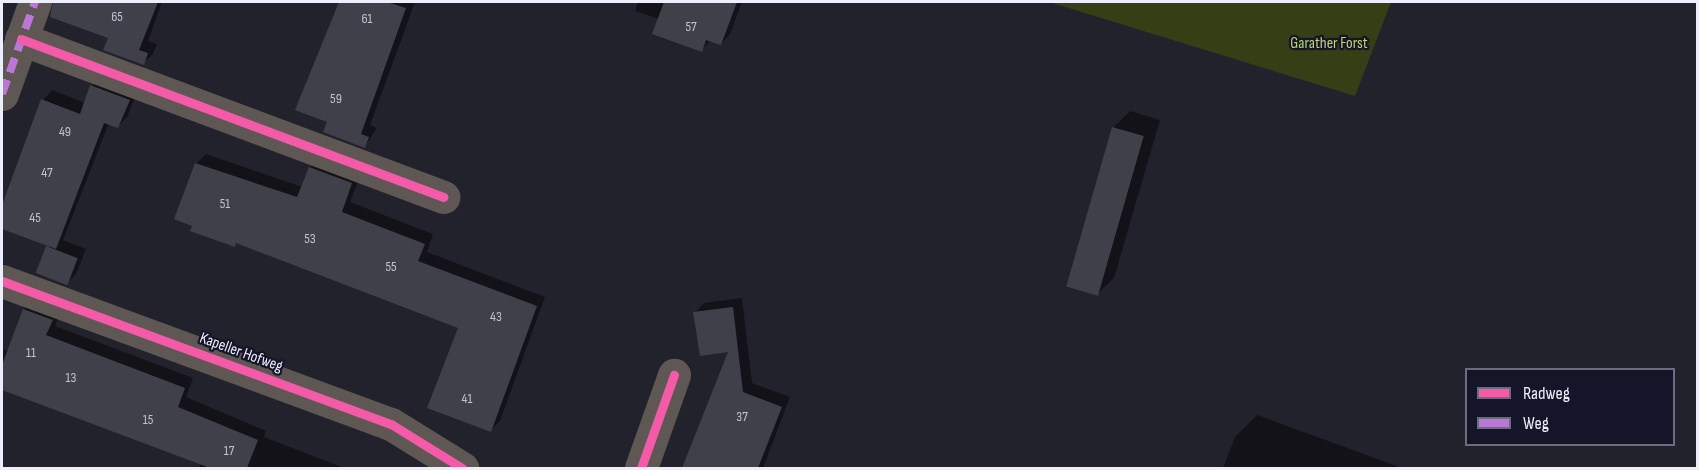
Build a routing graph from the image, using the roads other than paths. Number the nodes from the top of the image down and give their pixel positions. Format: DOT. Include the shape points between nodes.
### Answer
graph roads {
  1 [pos="35,2"];
  2 [pos="21,39"];
  3 [pos="2,94"];
  4 [pos="443,197"];
  5 [pos="2,281"];
  6 [pos="674,375"];
  7 [pos="462,468"];
  8 [pos="641,468"];
  1 -- 2 [label="street"];
  2 -- 3 [label="street"];
  2 -- 4 [label="street"];
  5 -- 7 [label="street, Kapeller Hofweg" via="392,424"];
  6 -- 8 [label="street"];
}
